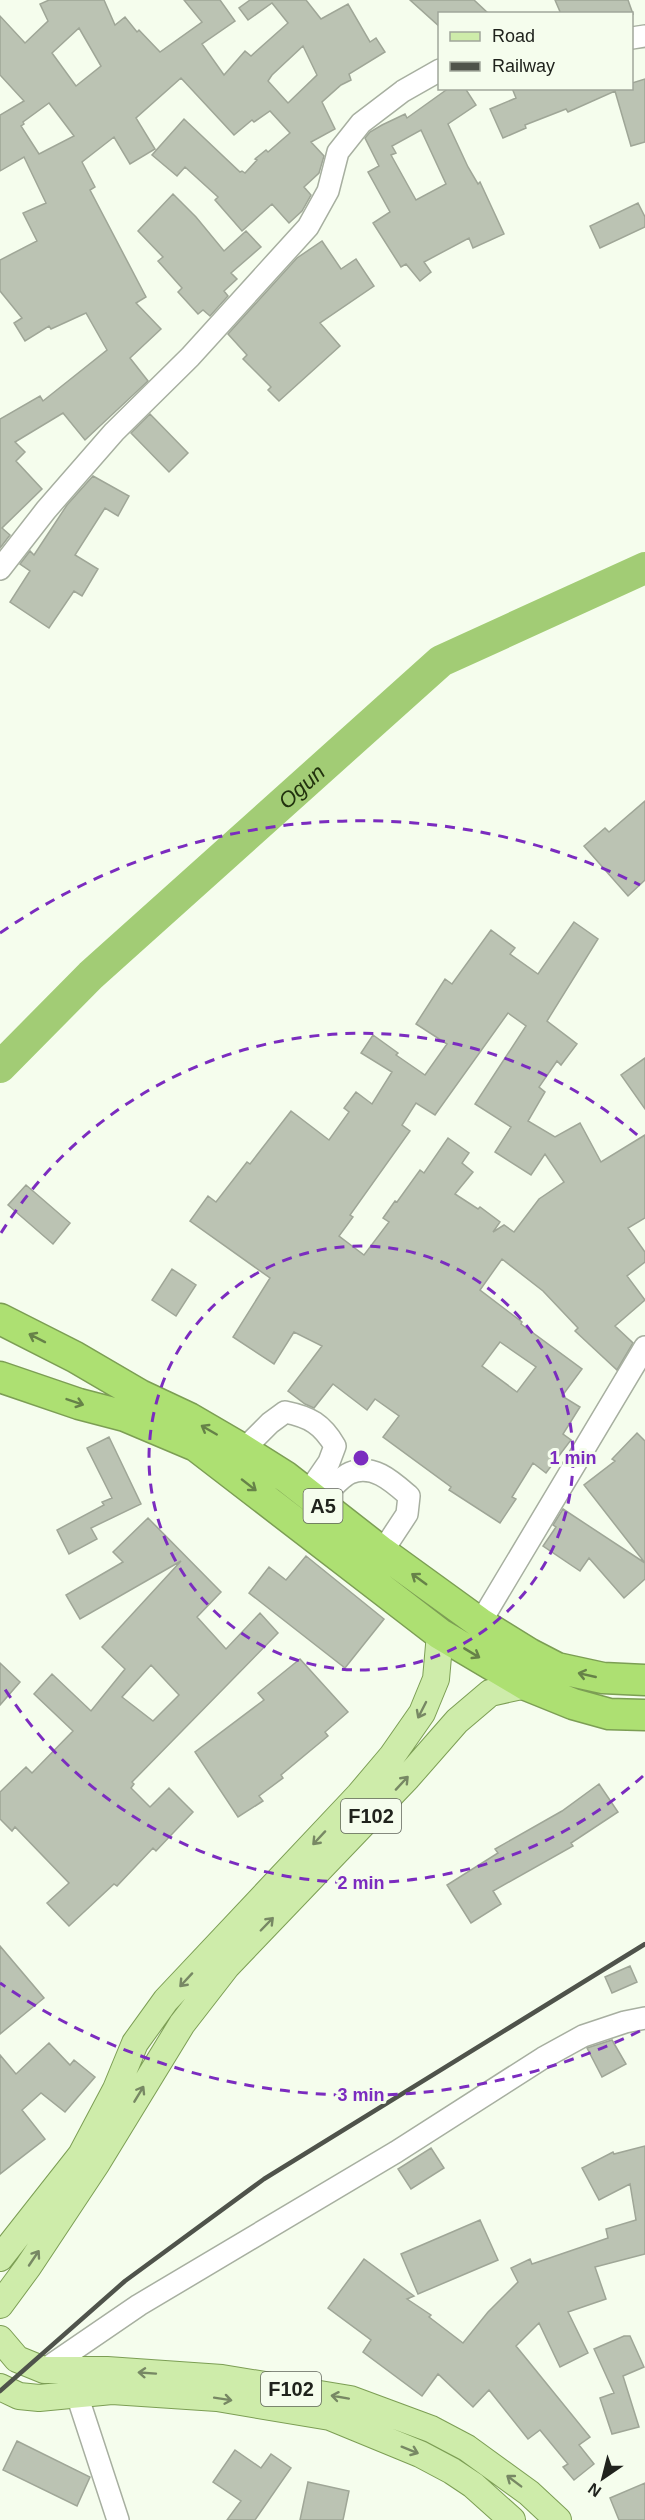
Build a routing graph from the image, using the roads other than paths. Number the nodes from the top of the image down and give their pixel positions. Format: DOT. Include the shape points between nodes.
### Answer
graph roads {
  1 [pos="438,71"];
  2 [pos="0,569"];
  3 [pos="0,1319"];
  4 [pos="645,1347"];
  5 [pos="0,1377"];
  6 [pos="243,1450"];
  7 [pos="312,1498"];
  8 [pos="382,1552"];
  9 [pos="480,1623"];
  10 [pos="440,1634"];
  11 [pos="645,1680"];
  12 [pos="526,1685"];
  13 [pos="645,1715"];
  14 [pos="645,2018"];
  15 [pos="0,2258"];
  16 [pos="0,2305"];
  17 [pos="0,2340"];
  18 [pos="44,2370"];
  19 [pos="0,2387"];
  20 [pos="77,2395"];
  21 [pos="114,2518"];
  22 [pos="512,2520"];
  23 [pos="558,2520"];
  1 -- 2 [label="street" via="403,91 361,123 338,152 328,191 308,227 190,357 114,432"];
  6 -- 3 [label="highway, A5, one-way"];
  4 -- 9 [label="street"];
  5 -- 10 [label="highway, A5, one-way" via="125,1416 196,1446"];
  6 -- 7 [label="highway, A5"];
  6 -- 7 [label="street" via="285,1412 306,1416 327,1432 335,1446"];
  7 -- 8 [label="highway, A5"];
  7 -- 8 [label="street" via="349,1473 369,1469 390,1480 409,1496 407,1514"];
  9 -- 8 [label="highway, A5, one-way"];
  11 -- 9 [label="highway, A5, one-way" via="603,1678 557,1668"];
  10 -- 12 [label="highway, A5, one-way"];
  10 -- 15 [label="main road, one-way" via="436,1678 422,1713 392,1756 166,2000 135,2043 81,2155"];
  12 -- 13 [label="highway, A5" via="609,1714"];
  16 -- 12 [label="main road, F102, one-way" via="97,2163 182,2024 227,1966 457,1721 490,1694"];
  14 -- 18 [label="street" via="583,2036 543,2058 396,2152 139,2305"];
  17 -- 18 [label="main road, F102" via="17,2359"];
  23 -- 18 [label="main road, F102, one-way" via="529,2493 466,2448 431,2429 350,2399 222,2378"];
  19 -- 20 [label="main road, F102" via="19,2396"];
  20 -- 21 [label="street"];
  20 -- 22 [label="main road, F102, one-way" via="112,2391 217,2398 330,2417 452,2471"];
}
